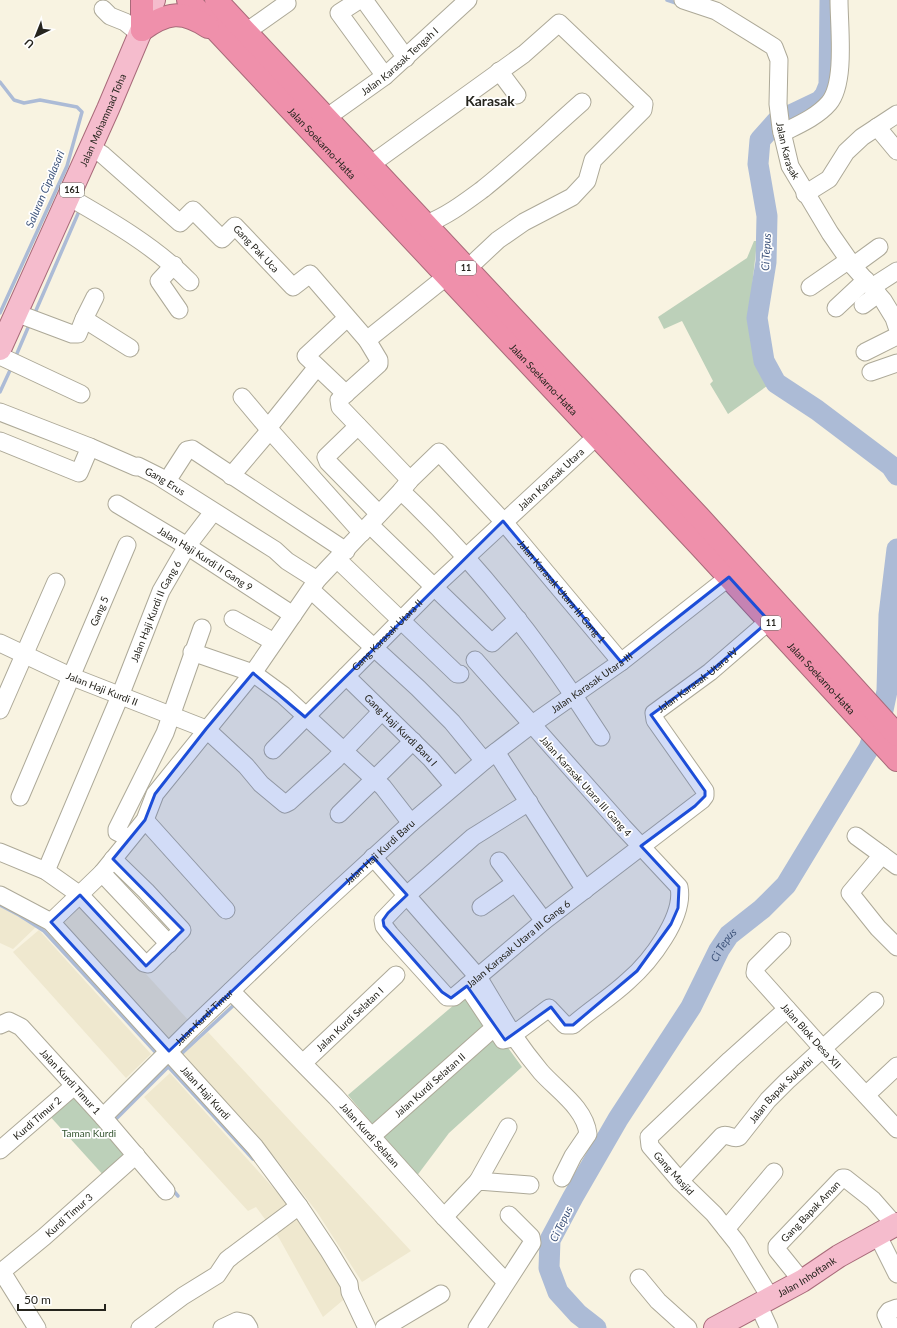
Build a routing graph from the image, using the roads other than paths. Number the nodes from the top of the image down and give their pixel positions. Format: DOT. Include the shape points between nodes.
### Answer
graph roads {
  1 [pos="142,0"];
  2 [pos="154,0"];
  3 [pos="188,0"];
  4 [pos="216,0"];
  5 [pos="221,0"];
  6 [pos="286,0"];
  7 [pos="359,0"];
  8 [pos="364,0"];
  9 [pos="468,0"];
  10 [pos="683,0"];
  11 [pos="839,0"];
  12 [pos="103,9"];
  13 [pos="233,28"];
  14 [pos="141,32"];
  15 [pos="406,58"];
  16 [pos="499,71"];
  17 [pos="385,76"];
  18 [pos="517,95"];
  19 [pos="582,102"];
  20 [pos="897,114"];
  21 [pos="326,118"];
  22 [pos="878,127"];
  23 [pos="782,131"];
  24 [pos="91,148"];
  25 [pos="897,151"];
  26 [pos="370,165"];
  27 [pos="805,194"];
  28 [pos="68,197"];
  29 [pos="426,224"];
  30 [pos="879,247"];
  31 [pos="851,263"];
  32 [pos="174,265"];
  33 [pos="467,269"];
  34 [pos="897,271"];
  35 [pos="447,276"];
  36 [pos="190,282"];
  37 [pos="810,287"];
  38 [pos="872,287"];
  39 [pos="95,297"];
  40 [pos="863,305"];
  41 [pos="836,308"];
  42 [pos="179,310"];
  43 [pos="16,313"];
  44 [pos="347,318"];
  45 [pos="84,319"];
  46 [pos="896,319"];
  47 [pos="897,336"];
  48 [pos="367,340"];
  49 [pos="130,348"];
  50 [pos="0,349"];
  51 [pos="865,352"];
  52 [pos="0,356"];
  53 [pos="897,363"];
  54 [pos="317,367"];
  55 [pos="871,372"];
  56 [pos="81,394"];
  57 [pos="346,394"];
  58 [pos="242,397"];
  59 [pos="0,412"];
  60 [pos="358,426"];
  61 [pos="269,429"];
  62 [pos="597,436"];
  63 [pos="0,441"];
  64 [pos="90,447"];
  65 [pos="232,476"];
  66 [pos="167,481"];
  67 [pos="406,486"];
  68 [pos="116,504"];
  69 [pos="213,512"];
  70 [pos="503,521"];
  71 [pos="370,524"];
  72 [pos="693,524"];
  73 [pos="127,545"];
  74 [pos="187,546"];
  75 [pos="342,556"];
  76 [pos="467,556"];
  77 [pos="729,577"];
  78 [pos="56,582"];
  79 [pos="314,585"];
  80 [pos="434,587"];
  81 [pos="293,615"];
  82 [pos="233,619"];
  83 [pos="518,619"];
  84 [pos="402,620"];
  85 [pos="769,621"];
  86 [pos="202,628"];
  87 [pos="274,642"];
  88 [pos="0,643"];
  89 [pos="373,647"];
  90 [pos="192,652"];
  91 [pos="25,654"];
  92 [pos="475,660"];
  93 [pos="621,662"];
  94 [pos="253,673"];
  95 [pos="460,674"];
  96 [pos="70,676"];
  97 [pos="346,676"];
  98 [pos="574,695"];
  99 [pos="120,696"];
  100 [pos="0,710"];
  101 [pos="862,710"];
  102 [pos="381,712"];
  103 [pos="171,716"];
  104 [pos="305,717"];
  105 [pos="531,725"];
  106 [pos="206,729"];
  107 [pos="891,733"];
  108 [pos="601,737"];
  109 [pos="414,742"];
  110 [pos="272,750"];
  111 [pos="343,751"];
  112 [pos="490,756"];
  113 [pos="897,760"];
  114 [pos="375,779"];
  115 [pos="454,786"];
  116 [pos="20,797"];
  117 [pos="529,802"];
  118 [pos="339,814"];
  119 [pos="145,820"];
  120 [pos="411,823"];
  121 [pos="856,836"];
  122 [pos="129,838"];
  123 [pos="641,846"];
  124 [pos="0,852"];
  125 [pos="882,855"];
  126 [pos="373,858"];
  127 [pos="113,859"];
  128 [pos="499,861"];
  129 [pos="897,866"];
  130 [pos="46,871"];
  131 [pos="102,873"];
  132 [pos="515,882"];
  133 [pos="585,890"];
  134 [pos="0,895"];
  135 [pos="80,895"];
  136 [pos="407,895"];
  137 [pos="481,907"];
  138 [pos="226,910"];
  139 [pos="306,918"];
  140 [pos="544,921"];
  141 [pos="51,922"];
  142 [pos="782,941"];
  143 [pos="169,944"];
  144 [pos="897,947"];
  145 [pos="396,975"];
  146 [pos="472,981"];
  147 [pos="231,991"];
  148 [pos="875,1001"];
  149 [pos="787,1009"];
  150 [pos="0,1025"];
  151 [pos="488,1033"];
  152 [pos="513,1035"];
  153 [pos="823,1050"];
  154 [pos="164,1056"];
  155 [pos="303,1063"];
  156 [pos="897,1066"];
  157 [pos="74,1086"];
  158 [pos="866,1096"];
  159 [pos="103,1117"];
  160 [pos="508,1127"];
  161 [pos="897,1129"];
  162 [pos="372,1136"];
  163 [pos="0,1150"];
  164 [pos="136,1155"];
  165 [pos="774,1172"];
  166 [pos="562,1178"];
  167 [pos="478,1181"];
  168 [pos="680,1181"];
  169 [pos="530,1185"];
  170 [pos="166,1191"];
  171 [pos="297,1208"];
  172 [pos="509,1215"];
  173 [pos="444,1217"];
  174 [pos="890,1228"];
  175 [pos="726,1229"];
  176 [pos="1,1273"];
  177 [pos="897,1274"];
  178 [pos="639,1278"];
  179 [pos="802,1281"];
  180 [pos="506,1282"];
  181 [pos="441,1294"];
  182 [pos="897,1308"];
  183 [pos="764,1310"];
  184 [pos="37,1328"];
  185 [pos="140,1328"];
  186 [pos="222,1328"];
  187 [pos="249,1328"];
  188 [pos="367,1328"];
  189 [pos="384,1328"];
  190 [pos="477,1328"];
  191 [pos="688,1328"];
  192 [pos="715,1328"];
  193 [pos="892,1328"];
  1 -- 14 [label="highway"];
  2 -- 14 [label="main road, Jalan Mohammad Toha / 161"];
  3 -- 13 [label="highway, Jalan Soekarno-Hatta / 11"];
  4 -- 13 [label="highway, Jalan Soekarno-Hatta / 11"];
  5 -- 13 [label="highway"];
  6 -- 13 [label="street" via="287,3 278,11"];
  7 -- 17 [label="street" via="339,13"];
  8 -- 15 [label="street"];
  9 -- 15 [label="street, Jalan Karasak Tengah I"];
  10 -- 23 [label="street, Jalan Karasak" via="716,11 774,47 779,60 778,104"];
  11 -- 23 [label="street" via="840,76 836,90 829,103 818,113"];
  12 -- 14 [label="street" via="110,16 126,22"];
  13 -- 14 [label="highway" via="179,14 161,18"];
  13 -- 21 [label="highway, Jalan Soekarno-Hatta / 11"];
  13 -- 35 [label="highway, Jalan Soekarno-Hatta / 11"];
  14 -- 24 [label="main road, Jalan Mohammad Toha / 161"];
  15 -- 17 [label="street, Jalan Karasak Tengah I"];
  16 -- 18 [label="street"];
  16 -- 26 [label="street"];
  16 -- 33 [label="street" via="524,54 559,23 644,104 645,108 593,160 587,181 572,197 524,222 498,240"];
  17 -- 21 [label="street, Jalan Karasak Tengah I"];
  19 -- 29 [label="street" via="456,210"];
  20 -- 22 [label="street"];
  21 -- 26 [label="highway, Jalan Soekarno-Hatta / 11"];
  22 -- 25 [label="street"];
  22 -- 27 [label="street" via="846,152 830,180"];
  23 -- 27 [label="street, Jalan Karasak" via="790,166"];
  24 -- 28 [label="main road, Jalan Mohammad Toha / 161"];
  24 -- 44 [label="street, Gang Pak Uca" via="103,155 180,223 193,210 222,239 235,226 293,287 310,274"];
  26 -- 29 [label="highway, Jalan Soekarno-Hatta / 11"];
  27 -- 31 [label="street, Jalan Karasak"];
  28 -- 32 [label="street"];
  28 -- 43 [label="main road, Jalan Mohammad Toha / 161"];
  29 -- 33 [label="highway, Jalan Soekarno-Hatta / 11"];
  30 -- 31 [label="street"];
  31 -- 37 [label="street"];
  31 -- 38 [label="street, Jalan Karasak"];
  32 -- 36 [label="street"];
  32 -- 42 [label="street" via="158,281"];
  33 -- 72 [label="highway, Jalan Soekarno-Hatta / 11"];
  34 -- 38 [label="street"];
  35 -- 48 [label="street"];
  35 -- 62 [label="highway, Jalan Soekarno-Hatta / 11"];
  38 -- 40 [label="street"];
  38 -- 41 [label="street"];
  38 -- 46 [label="street, Jalan Karasak"];
  39 -- 45 [label="street"];
  43 -- 45 [label="street" via="72,334 78,334"];
  43 -- 50 [label="main road, Jalan Mohammad Toha / 161"];
  44 -- 48 [label="street"];
  44 -- 54 [label="street" via="306,356"];
  45 -- 49 [label="street"];
  47 -- 51 [label="street"];
  48 -- 57 [label="street" via="379,364"];
  52 -- 56 [label="street"];
  53 -- 55 [label="street"];
  54 -- 57 [label="street"];
  54 -- 61 [label="street"];
  57 -- 60 [label="street" via="340,400 340,407"];
  58 -- 61 [label="street"];
  59 -- 64 [label="street, Gang Erus"];
  60 -- 67 [label="street"];
  60 -- 71 [label="street" via="326,457"];
  61 -- 65 [label="street"];
  61 -- 71 [label="street"];
  62 -- 70 [label="street, Jalan Karasak Utara"];
  62 -- 72 [label="highway, Jalan Soekarno-Hatta / 11"];
  63 -- 64 [label="street" via="79,473"];
  64 -- 66 [label="street, Gang Erus" via="138,466"];
  65 -- 66 [label="street" via="190,448"];
  65 -- 75 [label="street"];
  66 -- 69 [label="street, Gang Erus"];
  67 -- 70 [label="street, Jalan Karasak Utara III Gang 1" via="440,452"];
  67 -- 71 [label="street"];
  67 -- 76 [label="street"];
  68 -- 74 [label="street, Jalan Haji Kurdi II Gang 9"];
  69 -- 74 [label="street, Jalan Haji Kurdi II Gang 6"];
  69 -- 79 [label="street, Gang Erus" via="239,527"];
  70 -- 76 [label="street, Gang Karasak Utara II"];
  70 -- 93 [label="street, Jalan Karasak Utara III Gang 1"];
  71 -- 75 [label="street"];
  71 -- 80 [label="street"];
  72 -- 77 [label="highway, Jalan Soekarno-Hatta / 11"];
  72 -- 101 [label="highway, Jalan Soekarno-Hatta / 11"];
  73 -- 96 [label="street, Gang 5"];
  74 -- 81 [label="street, Jalan Haji Kurdi II Gang 9"];
  74 -- 99 [label="street, Jalan Haji Kurdi II Gang 6" via="161,591"];
  75 -- 79 [label="street"];
  75 -- 84 [label="street"];
  76 -- 80 [label="street, Gang Karasak Utara II"];
  76 -- 83 [label="street"];
  77 -- 85 [label="highway, Jalan Soekarno-Hatta / 11"];
  77 -- 93 [label="street, Jalan Karasak Utara III"];
  78 -- 91 [label="street"];
  79 -- 81 [label="street"];
  79 -- 89 [label="street, Gang Erus"];
  80 -- 83 [label="street" via="492,643"];
  80 -- 84 [label="street, Gang Karasak Utara II"];
  81 -- 87 [label="street"];
  82 -- 87 [label="street"];
  83 -- 98 [label="street"];
  84 -- 89 [label="street, Gang Karasak Utara II"];
  84 -- 95 [label="street" via="457,674"];
  85 -- 101 [label="highway, Jalan Soekarno-Hatta / 11"];
  85 -- 123 [label="street, Jalan Karasak Utara IV" via="710,672 654,714 655,720 705,791 705,796"];
  86 -- 90 [label="street"];
  87 -- 94 [label="street"];
  88 -- 91 [label="street, Jalan Haji Kurdi II"];
  89 -- 97 [label="street, Gang Karasak Utara II"];
  89 -- 112 [label="street, Gang Erus"];
  90 -- 94 [label="street"];
  90 -- 103 [label="street"];
  91 -- 96 [label="street, Jalan Haji Kurdi II"];
  91 -- 100 [label="street"];
  92 -- 105 [label="street, Jalan Karasak Utara III Gang 4"];
  93 -- 98 [label="street, Jalan Karasak Utara III"];
  94 -- 104 [label="street" via="283,695"];
  94 -- 106 [label="street"];
  96 -- 99 [label="street, Jalan Haji Kurdi II"];
  96 -- 116 [label="street, Gang 5"];
  97 -- 102 [label="street, Gang Haji Kurdi Baru I"];
  97 -- 104 [label="street, Gang Karasak Utara II"];
  98 -- 105 [label="street, Jalan Karasak Utara III"];
  98 -- 108 [label="street"];
  99 -- 103 [label="street, Jalan Haji Kurdi II"];
  99 -- 130 [label="street, Jalan Haji Kurdi II Gang 6"];
  101 -- 107 [label="highway, Jalan Soekarno-Hatta / 11"];
  102 -- 109 [label="street, Gang Haji Kurdi Baru I"];
  102 -- 111 [label="street"];
  103 -- 106 [label="street, Jalan Haji Kurdi II"];
  103 -- 122 [label="street" via="165,733 116,829"];
  104 -- 110 [label="street, Gang Karasak Utara II"];
  104 -- 111 [label="street"];
  105 -- 112 [label="street, Jalan Karasak Utara III"];
  105 -- 123 [label="street, Jalan Karasak Utara III Gang 4"];
  106 -- 111 [label="street" via="246,766 261,784 285,804"];
  106 -- 119 [label="street" via="155,794"];
  107 -- 113 [label="highway, Jalan Soekarno-Hatta / 11"];
  109 -- 114 [label="street"];
  109 -- 115 [label="street, Gang Haji Kurdi Baru I"];
  111 -- 114 [label="street"];
  112 -- 115 [label="street, Jalan Karasak Utara III"];
  112 -- 117 [label="street"];
  114 -- 118 [label="street"];
  114 -- 120 [label="street"];
  115 -- 120 [label="street, Jalan Haji Kurdi Baru"];
  117 -- 133 [label="street"];
  117 -- 136 [label="street" via="473,837"];
  119 -- 122 [label="street"];
  119 -- 138 [label="street"];
  120 -- 126 [label="street, Jalan Haji Kurdi Baru"];
  121 -- 125 [label="street"];
  122 -- 127 [label="street"];
  123 -- 133 [label="street, Jalan Karasak Utara III Gang 6"];
  123 -- 152 [label="street, Jalan Karasak Utara III Gang 4" via="676,883 680,892 676,917 653,953 628,981 573,1025 565,1025 549,1008"];
  124 -- 130 [label="street"];
  125 -- 129 [label="street"];
  125 -- 144 [label="street" via="850,893"];
  126 -- 136 [label="street"];
  126 -- 139 [label="street, Jalan Haji Kurdi Baru"];
  127 -- 131 [label="street"];
  127 -- 143 [label="street" via="181,928 182,932"];
  128 -- 132 [label="street"];
  130 -- 135 [label="street"];
  131 -- 135 [label="street"];
  131 -- 143 [label="street"];
  132 -- 137 [label="street"];
  132 -- 140 [label="street"];
  133 -- 140 [label="street, Jalan Karasak Utara III Gang 6"];
  134 -- 141 [label="street, Jalan Haji Kurdi"];
  135 -- 141 [label="street"];
  135 -- 143 [label="street" via="146,964"];
  136 -- 146 [label="street"];
  136 -- 146 [label="street, Jalan Karasak Utara III Gang 6" via="388,913 383,920 384,926 442,992 451,998"];
  139 -- 147 [label="street, Jalan Kurdi Timur"];
  140 -- 146 [label="street, Jalan Karasak Utara III Gang 6"];
  141 -- 154 [label="street, Jalan Haji Kurdi"];
  142 -- 149 [label="street, Jalan Blok Desa XII" via="755,970"];
  145 -- 155 [label="street, Jalan Kurdi Selatan I"];
  146 -- 152 [label="street"];
  147 -- 154 [label="street, Jalan Kurdi Timur"];
  147 -- 155 [label="street, Jalan Kurdi Selatan"];
  148 -- 153 [label="street, Jalan Bapak Sukarbi"];
  149 -- 153 [label="street, Jalan Blok Desa XII"];
  149 -- 168 [label="street, Gang Masjid" via="649,1137 650,1146"];
  150 -- 157 [label="street, Jalan Kurdi Timur 1" via="9,1020 21,1027"];
  151 -- 162 [label="street, Jalan Kurdi Selatan II"];
  152 -- 166 [label="street" via="541,1072 574,1106 587,1126 588,1134"];
  153 -- 158 [label="street, Jalan Blok Desa XII"];
  153 -- 168 [label="street, Jalan Bapak Sukarbi" via="768,1100 742,1135 735,1138 726,1134 722,1136"];
  154 -- 159 [label="street, Jalan Kurdi Timur"];
  154 -- 171 [label="street, Jalan Haji Kurdi" via="255,1147"];
  155 -- 162 [label="street, Jalan Kurdi Selatan"];
  156 -- 158 [label="street"];
  157 -- 159 [label="street, Jalan Kurdi Timur 1"];
  157 -- 163 [label="street, Kurdi Timur 2"];
  158 -- 161 [label="street, Jalan Blok Desa XII"];
  159 -- 164 [label="street, Jalan Kurdi Timur 1"];
  160 -- 167 [label="street"];
  162 -- 173 [label="street, Jalan Kurdi Selatan"];
  164 -- 170 [label="street, Jalan Kurdi Timur 1"];
  164 -- 176 [label="street, Kurdi Timur 3"];
  165 -- 175 [label="street"];
  167 -- 169 [label="street"];
  167 -- 173 [label="street"];
  168 -- 175 [label="street, Gang Masjid"];
  171 -- 185 [label="street" via="227,1260 217,1275"];
  171 -- 188 [label="street, Jalan Haji Kurdi" via="345,1277"];
  172 -- 180 [label="street" via="531,1238 532,1243"];
  173 -- 180 [label="street, Jalan Kurdi Selatan"];
  174 -- 177 [label="street"];
  174 -- 179 [label="main road, Jalan Inhoftank" via="826,1264"];
  174 -- 179 [label="street, Gang Bapak Aman" via="873,1200 842,1178 778,1244 777,1250"];
  175 -- 183 [label="street, Gang Masjid" via="752,1266"];
  176 -- 184 [label="street"];
  178 -- 191 [label="street" via="658,1301"];
  179 -- 183 [label="main road, Jalan Inhoftank"];
  180 -- 190 [label="street"];
  181 -- 189 [label="street"];
  182 -- 193 [label="street" via="886,1315"];
  183 -- 192 [label="main road, Jalan Inhoftank"];
  186 -- 187 [label="street" via="237,1321 246,1323"];
}
